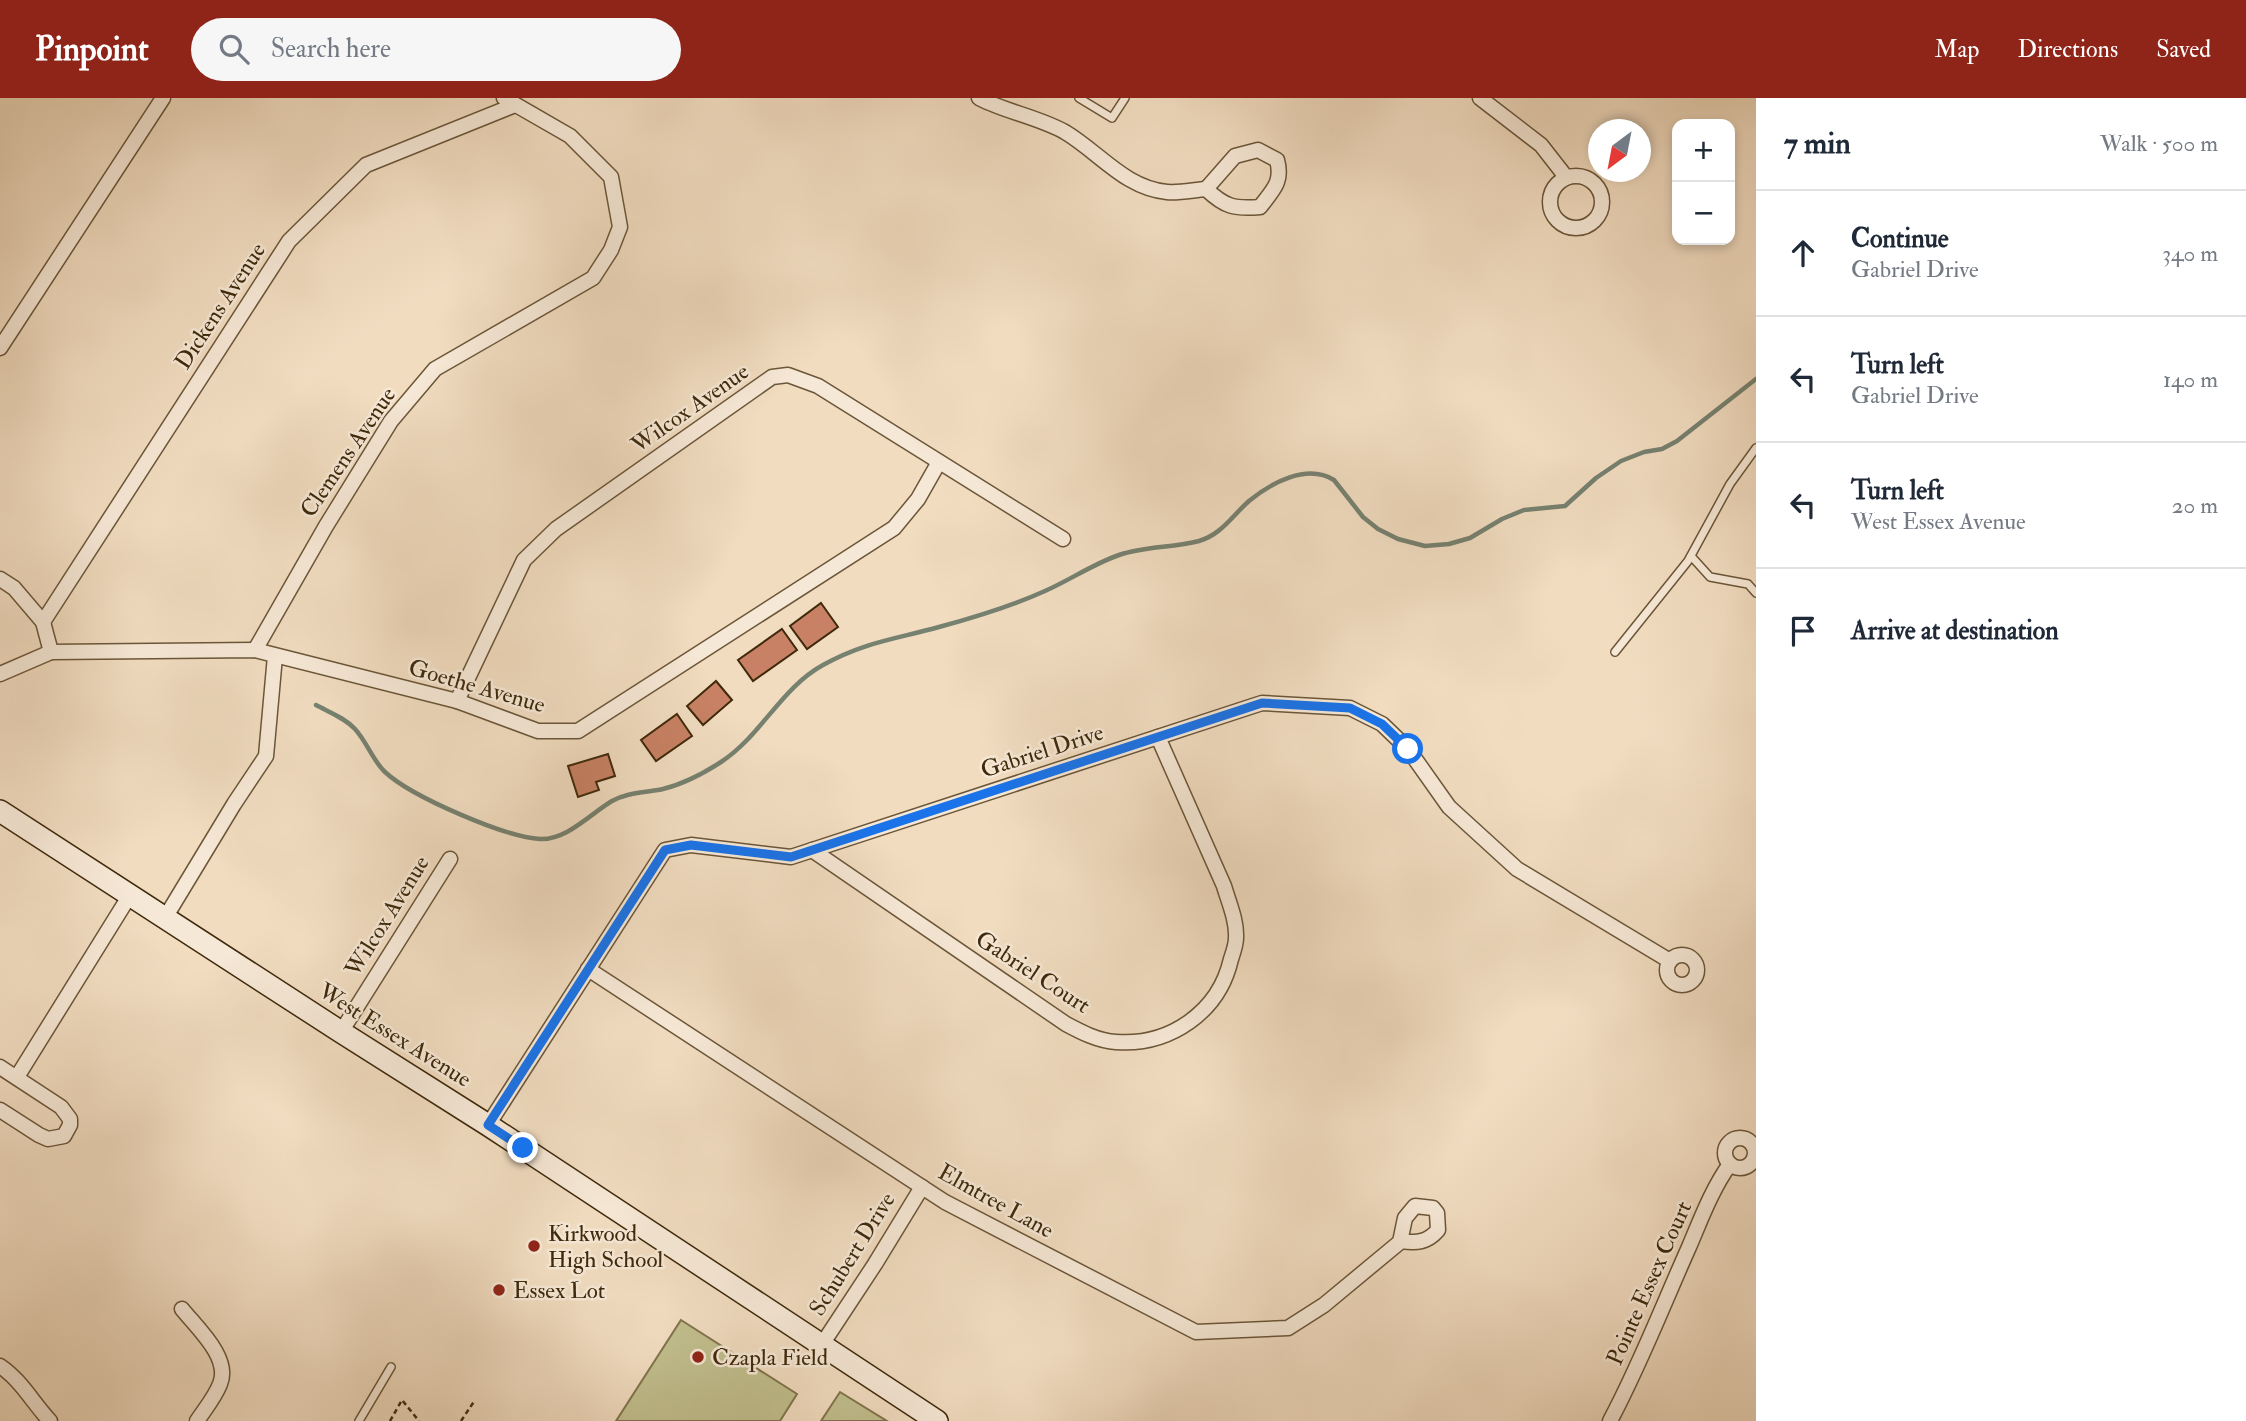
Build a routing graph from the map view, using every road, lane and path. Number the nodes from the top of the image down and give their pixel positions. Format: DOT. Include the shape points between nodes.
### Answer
graph roads {
  1 [pos="163,98"];
  2 [pos="979,98"];
  3 [pos="1079,98"];
  4 [pos="1125,98"];
  5 [pos="1480,98"];
  6 [pos="510,101"];
  7 [pos="1566,177"];
  8 [pos="1206,189"];
  9 [pos="0,348"];
  10 [pos="1756,448"];
  11 [pos="939,462"];
  12 [pos="1063,539"];
  13 [pos="1691,556"];
  14 [pos="0,579"];
  15 [pos="1756,593"];
  16 [pos="43,622"];
  17 [pos="256,650"];
  18 [pos="51,652"];
  19 [pos="1615,652"];
  20 [pos="275,656"];
  21 [pos="0,674"];
  22 [pos="457,701"];
  23 [pos="1158,737"];
  24 [pos="0,811"];
  25 [pos="812,850"];
  26 [pos="450,859"];
  27 [pos="130,895"];
  28 [pos="165,918"];
  29 [pos="1670,961"];
  30 [pos="588,969"];
  31 [pos="341,1032"];
  32 [pos="0,1067"];
  33 [pos="17,1077"];
  34 [pos="0,1110"];
  35 [pos="488,1125"];
  36 [pos="1730,1164"];
  37 [pos="922,1187"];
  38 [pos="1400,1242"];
  39 [pos="183,1309"];
  40 [pos="821,1346"];
  41 [pos="0,1366"];
  42 [pos="391,1367"];
  43 [pos="475,1400"];
  44 [pos="50,1421"];
  45 [pos="197,1421"];
  46 [pos="359,1421"];
  47 [pos="390,1421"];
  48 [pos="419,1421"];
  49 [pos="461,1421"];
  50 [pos="937,1421"];
  51 [pos="1610,1421"];
  1 -- 9 [label="street"];
  2 -- 8 [label="street" via="1064,132 1139,184 1167,192"];
  3 -- 4 [label="lane" via="1112,118"];
  5 -- 7 [label="street" via="1541,145"];
  6 -- 16 [label="street, Dickens Avenue" via="366,165 289,241"];
  6 -- 17 [label="street, Clemens Avenue" via="570,136 611,177 620,227 611,250 593,278 435,369 391,421"];
  8 -- 8 [label="street" via="1221,203 1240,208 1260,206 1280,177 1277,160 1258,150 1235,156"];
  10 -- 13 [label="lane" via="1730,484"];
  11 -- 12 [label="street, Wilcox Avenue"];
  11 -- 22 [label="street, Goethe Avenue" via="894,528 578,731 538,731"];
  11 -- 22 [label="street, Wilcox Avenue" via="818,386 788,375 772,377 556,529 524,560"];
  13 -- 15 [label="lane" via="1710,577 1748,584"];
  13 -- 19 [label="lane"];
  14 -- 16 [label="street" via="14,587"];
  16 -- 18 [label="street"];
  17 -- 18 [label="street, Goethe Avenue"];
  17 -- 20 [label="street, Goethe Avenue"];
  18 -- 21 [label="street, Goethe Avenue"];
  20 -- 22 [label="street, Goethe Avenue"];
  20 -- 28 [label="street" via="266,756"];
  23 -- 25 [label="street, Gabriel Drive"];
  23 -- 25 [label="street, Gabriel Court" via="1224,886 1236,939 1219,992 1199,1016 1145,1042 1114,1042 1066,1024"];
  23 -- 29 [label="street, Gabriel Drive" via="1262,703 1350,708 1382,724 1399,740 1449,807 1517,869"];
  24 -- 27 [label="street, West Essex Avenue"];
  25 -- 30 [label="street, Gabriel Drive" via="791,857 691,845 665,850"];
  26 -- 31 [label="street, Wilcox Avenue"];
  27 -- 28 [label="street, West Essex Avenue"];
  27 -- 33 [label="street"];
  28 -- 31 [label="street, West Essex Avenue"];
  30 -- 35 [label="street, Gabriel Drive"];
  30 -- 37 [label="street, Elmtree Lane"];
  31 -- 35 [label="street, West Essex Avenue"];
  32 -- 33 [label="street"];
  33 -- 34 [label="street" via="68,1113 68,1131 48,1139"];
  35 -- 40 [label="street, West Essex Avenue"];
  36 -- 51 [label="street, Pointe Essex Court"];
  37 -- 38 [label="street, Elmtree Lane" via="1196,1332 1288,1328 1324,1305"];
  37 -- 40 [label="street, Schubert Drive"];
  39 -- 45 [label="street" via="215,1351 222,1368 221,1383"];
  40 -- 50 [label="street, West Essex Avenue"];
  41 -- 44 [label="street" via="13,1375"];
  42 -- 46 [label="lane"];
  43 -- 49 [label="path"];
  47 -- 48 [label="path" via="402,1401"];
}
